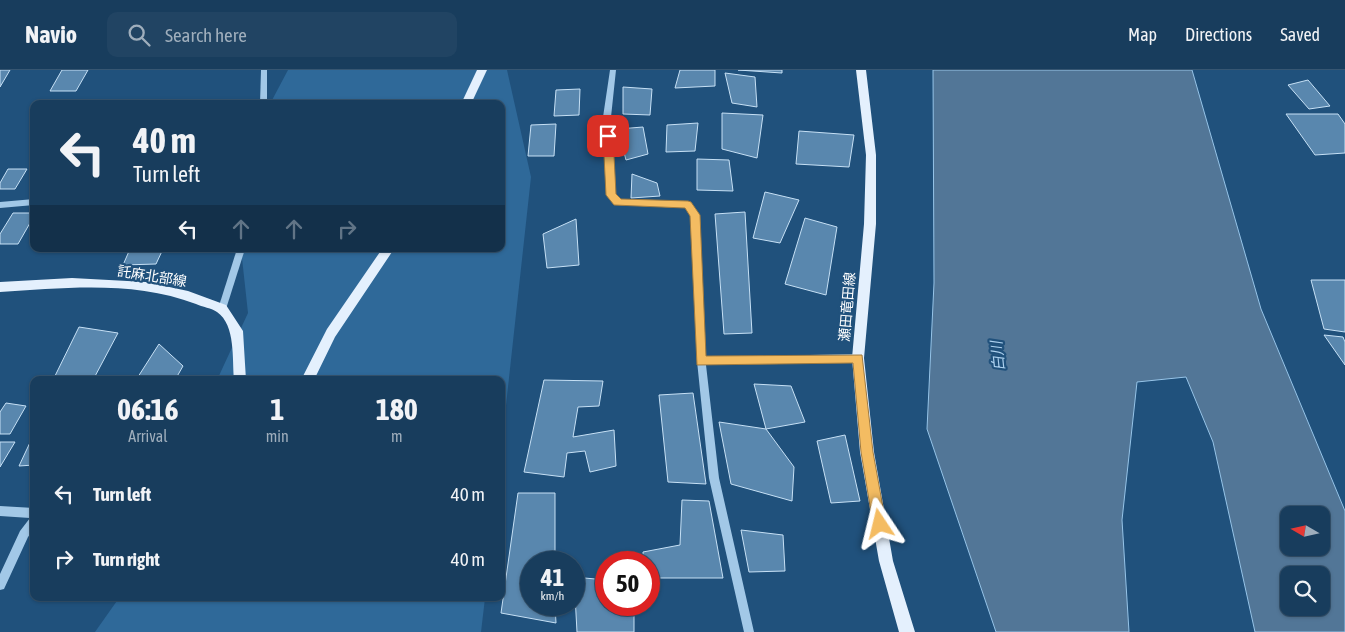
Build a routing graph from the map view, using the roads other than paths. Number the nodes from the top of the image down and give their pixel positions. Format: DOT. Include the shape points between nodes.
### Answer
graph roads {
  1 [pos="264,70"];
  2 [pos="482,70"];
  3 [pos="613,70"];
  4 [pos="861,70"];
  5 [pos="263,100"];
  6 [pos="468,100"];
  7 [pos="30,202"];
  8 [pos="0,205"];
  9 [pos="240,252"];
  10 [pos="386,252"];
  11 [pos="0,288"];
  12 [pos="222,309"];
  13 [pos="858,358"];
  14 [pos="701,361"];
  15 [pos="240,376"];
  16 [pos="308,376"];
  17 [pos="0,511"];
  18 [pos="30,513"];
  19 [pos="30,526"];
  20 [pos="0,586"];
  21 [pos="749,632"];
  22 [pos="908,632"];
  1 -- 5 [label="street"];
  2 -- 6 [label="main road"];
  3 -- 14 [label="street" via="607,117 611,195 618,202 688,205 695,215"];
  4 -- 13 [label="main road, 瀬田竜田線" via="871,155 870,224"];
  7 -- 8 [label="street"];
  9 -- 12 [label="street"];
  10 -- 16 [label="main road" via="331,332"];
  11 -- 12 [label="main road, 託麻北部線" via="72,283 146,287 188,296"];
  12 -- 15 [label="main road" via="237,331"];
  13 -- 14 [label="street"];
  13 -- 22 [label="main road, 瀬田竜田線" via="867,452 886,561"];
  14 -- 21 [label="street" via="714,478"];
  17 -- 18 [label="street"];
  19 -- 20 [label="street"];
}
